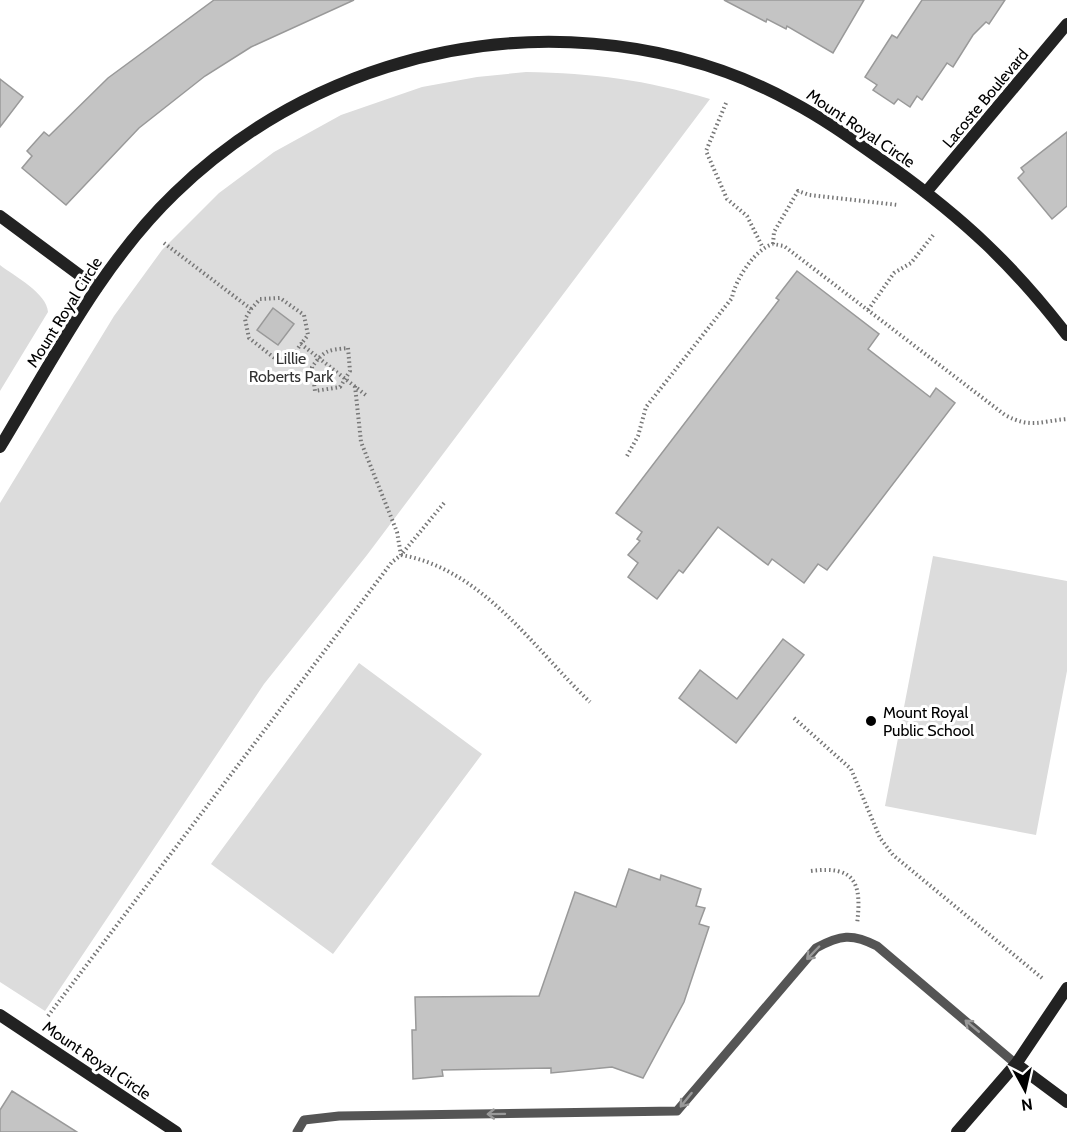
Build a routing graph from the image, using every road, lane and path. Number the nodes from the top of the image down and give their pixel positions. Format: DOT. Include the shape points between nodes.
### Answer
graph roads {
  1 [pos="1067,24"];
  2 [pos="726,103"];
  3 [pos="927,191"];
  4 [pos="898,206"];
  5 [pos="0,216"];
  6 [pos="934,234"];
  7 [pos="164,243"];
  8 [pos="773,244"];
  9 [pos="763,248"];
  10 [pos="97,288"];
  11 [pos="251,309"];
  12 [pos="868,310"];
  13 [pos="1067,335"];
  14 [pos="301,344"];
  15 [pos="318,358"];
  16 [pos="345,379"];
  17 [pos="355,386"];
  18 [pos="367,396"];
  19 [pos="1067,419"];
  20 [pos="0,447"];
  21 [pos="627,456"];
  22 [pos="444,503"];
  23 [pos="401,555"];
  24 [pos="590,702"];
  25 [pos="794,718"];
  26 [pos="811,871"];
  27 [pos="856,937"];
  28 [pos="1042,978"];
  29 [pos="1067,988"];
  30 [pos="0,1015"];
  31 [pos="48,1016"];
  32 [pos="1016,1064"];
  33 [pos="1067,1102"];
  34 [pos="176,1132"];
  35 [pos="297,1132"];
  36 [pos="957,1132"];
  1 -- 3 [label="street, Lacoste Boulevard"];
  2 -- 9 [label="path" via="706,151 727,199 747,216"];
  3 -- 10 [label="street, Mount Royal Circle" via="841,130 790,100 716,69 630,47 563,42 489,45 411,59 367,73 275,116 232,145 174,194"];
  3 -- 13 [label="street, Mount Royal Circle" via="980,236 1027,284"];
  4 -- 8 [label="path" via="798,191 774,232"];
  5 -- 10 [label="street"];
  6 -- 12 [label="path" via="911,263 894,273"];
  7 -- 11 [label="path"];
  8 -- 9 [label="path"];
  8 -- 12 [label="path" via="784,246"];
  9 -- 21 [label="path" via="734,286 732,298 646,407 638,436"];
  10 -- 20 [label="street, Mount Royal Circle"];
  11 -- 14 [label="path" via="260,299 280,298 304,315 308,335"];
  11 -- 14 [label="path" via="245,319 249,338 277,360 291,358"];
  12 -- 19 [label="path" via="1017,422 1033,425"];
  14 -- 15 [label="path"];
  15 -- 16 [label="path"];
  15 -- 16 [label="path" via="326,351 348,348 350,371"];
  15 -- 16 [label="path" via="312,367 315,391 339,387"];
  16 -- 17 [label="path"];
  17 -- 18 [label="path"];
  17 -- 23 [label="path" via="361,442 397,531"];
  22 -- 23 [label="path"];
  23 -- 24 [label="path" via="419,558 454,576 500,609"];
  23 -- 31 [label="path"];
  25 -- 28 [label="path" via="851,769 880,838 893,855"];
  26 -- 27 [label="path" via="833,868 855,883 860,898"];
  32 -- 27 [label="lane, one-way" via="877,946"];
  27 -- 35 [label="lane, one-way" via="836,938 816,948 677,1111 339,1116 304,1120"];
  29 -- 32 [label="street"];
  30 -- 34 [label="street, Mount Royal Circle"];
  32 -- 33 [label="street"];
  32 -- 36 [label="street"];
}
